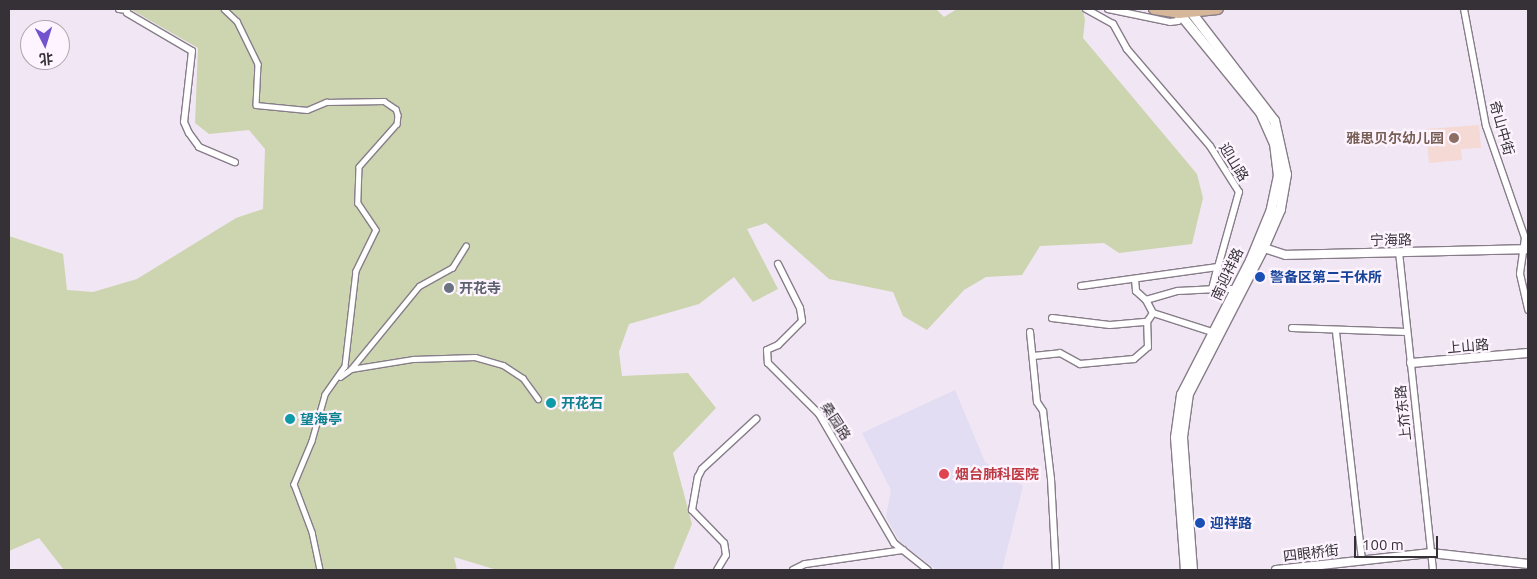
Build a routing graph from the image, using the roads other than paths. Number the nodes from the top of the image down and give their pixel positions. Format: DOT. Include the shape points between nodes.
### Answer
graph roads {
  1 [pos="119,9"];
  2 [pos="224,9"];
  3 [pos="1086,9"];
  4 [pos="1108,9"];
  5 [pos="1154,9"];
  6 [pos="1218,9"];
  7 [pos="1464,9"];
  8 [pos="1191,10"];
  9 [pos="127,11"];
  10 [pos="1179,11"];
  11 [pos="236,162"];
  12 [pos="466,246"];
  13 [pos="1259,247"];
  14 [pos="1526,249"];
  15 [pos="1399,252"];
  16 [pos="778,264"];
  17 [pos="1217,269"];
  18 [pos="1135,279"];
  19 [pos="1080,286"];
  20 [pos="1212,289"];
  21 [pos="1236,289"];
  22 [pos="1146,300"];
  23 [pos="1528,310"];
  24 [pos="1153,313"];
  25 [pos="1052,318"];
  26 [pos="1147,322"];
  27 [pos="1292,328"];
  28 [pos="1030,332"];
  29 [pos="1336,332"];
  30 [pos="1407,332"];
  31 [pos="1217,333"];
  32 [pos="1528,354"];
  33 [pos="1033,356"];
  34 [pos="1410,363"];
  35 [pos="351,369"];
  36 [pos="339,378"];
  37 [pos="538,399"];
  38 [pos="756,420"];
  39 [pos="903,550"];
  40 [pos="1431,554"];
  41 [pos="1362,559"];
  42 [pos="1528,564"];
  43 [pos="1516,566"];
  44 [pos="320,570"];
  45 [pos="716,570"];
  46 [pos="793,570"];
  47 [pos="928,570"];
  48 [pos="1056,570"];
  49 [pos="1186,570"];
  50 [pos="1192,570"];
  51 [pos="1276,570"];
  52 [pos="1433,570"];
  1 -- 9 [label="street"];
  2 -- 36 [label="street" via="237,21 258,64 256,105 307,110 326,102 384,100 396,109 397,124 359,167 358,203 376,230 356,271 345,366"];
  3 -- 18 [label="street, 迎山路" via="1113,24 1127,49 1210,146 1239,192 1218,267"];
  4 -- 10 [label="street" via="1170,22 1178,21"];
  5 -- 10 [label="main road"];
  6 -- 8 [label="main road"];
  7 -- 14 [label="street, 奇山中街" via="1486,126 1518,213"];
  8 -- 10 [label="main road"];
  8 -- 13 [label="main road, 南迎祥路" via="1262,100 1281,142 1284,191"];
  9 -- 11 [label="street" via="192,51 184,122 188,133 199,147"];
  10 -- 13 [label="main road, 南迎祥路" via="1260,112 1272,137 1277,158 1276,190"];
  12 -- 35 [label="street" via="452,268 419,286"];
  13 -- 15 [label="street, 宁海路" via="1286,255"];
  13 -- 21 [label="main road, 南迎祥路"];
  13 -- 31 [label="main road, 南迎祥路"];
  14 -- 15 [label="street, 宁海路"];
  14 -- 23 [label="street, 奇山中街" via="1520,274"];
  15 -- 30 [label="street, 上夼东路"];
  16 -- 39 [label="street, 桑园路" via="800,308 802,321 778,345 768,350 768,363 819,414 877,519"];
  17 -- 20 [label="street"];
  18 -- 19 [label="street, 迎山路"];
  18 -- 22 [label="street" via="1136,290"];
  20 -- 21 [label="street"];
  20 -- 22 [label="street" via="1178,291"];
  21 -- 31 [label="main road, 南迎祥路"];
  22 -- 24 [label="street"];
  24 -- 26 [label="street"];
  24 -- 31 [label="street"];
  25 -- 26 [label="street" via="1110,324"];
  26 -- 33 [label="street" via="1148,347 1134,358 1080,364 1060,353"];
  27 -- 29 [label="street"];
  28 -- 33 [label="street"];
  29 -- 30 [label="street"];
  29 -- 41 [label="street"];
  30 -- 34 [label="street, 上夼东路"];
  31 -- 49 [label="main road, 南迎祥路" via="1184,382 1177,412 1176,451"];
  31 -- 50 [label="main road, 南迎祥路" via="1191,382 1184,411 1182,451"];
  32 -- 34 [label="street, 上山路"];
  33 -- 48 [label="street" via="1051,479"];
  34 -- 40 [label="street, 上夼东路"];
  35 -- 36 [label="street"];
  35 -- 37 [label="street" via="413,360 475,357 503,366 523,378"];
  36 -- 44 [label="street" via="325,394 312,441 294,484 312,532"];
  38 -- 45 [label="street" via="702,469 698,477 692,510 724,543 726,555"];
  39 -- 46 [label="street" via="805,564"];
  39 -- 47 [label="street, 桑园路"];
  40 -- 41 [label="street, 四眼桥街"];
  40 -- 43 [label="street, 四眼桥街"];
  40 -- 52 [label="street, 上夼东路"];
  41 -- 51 [label="street, 四眼桥街"];
  42 -- 43 [label="street, 四眼桥街"];
}
